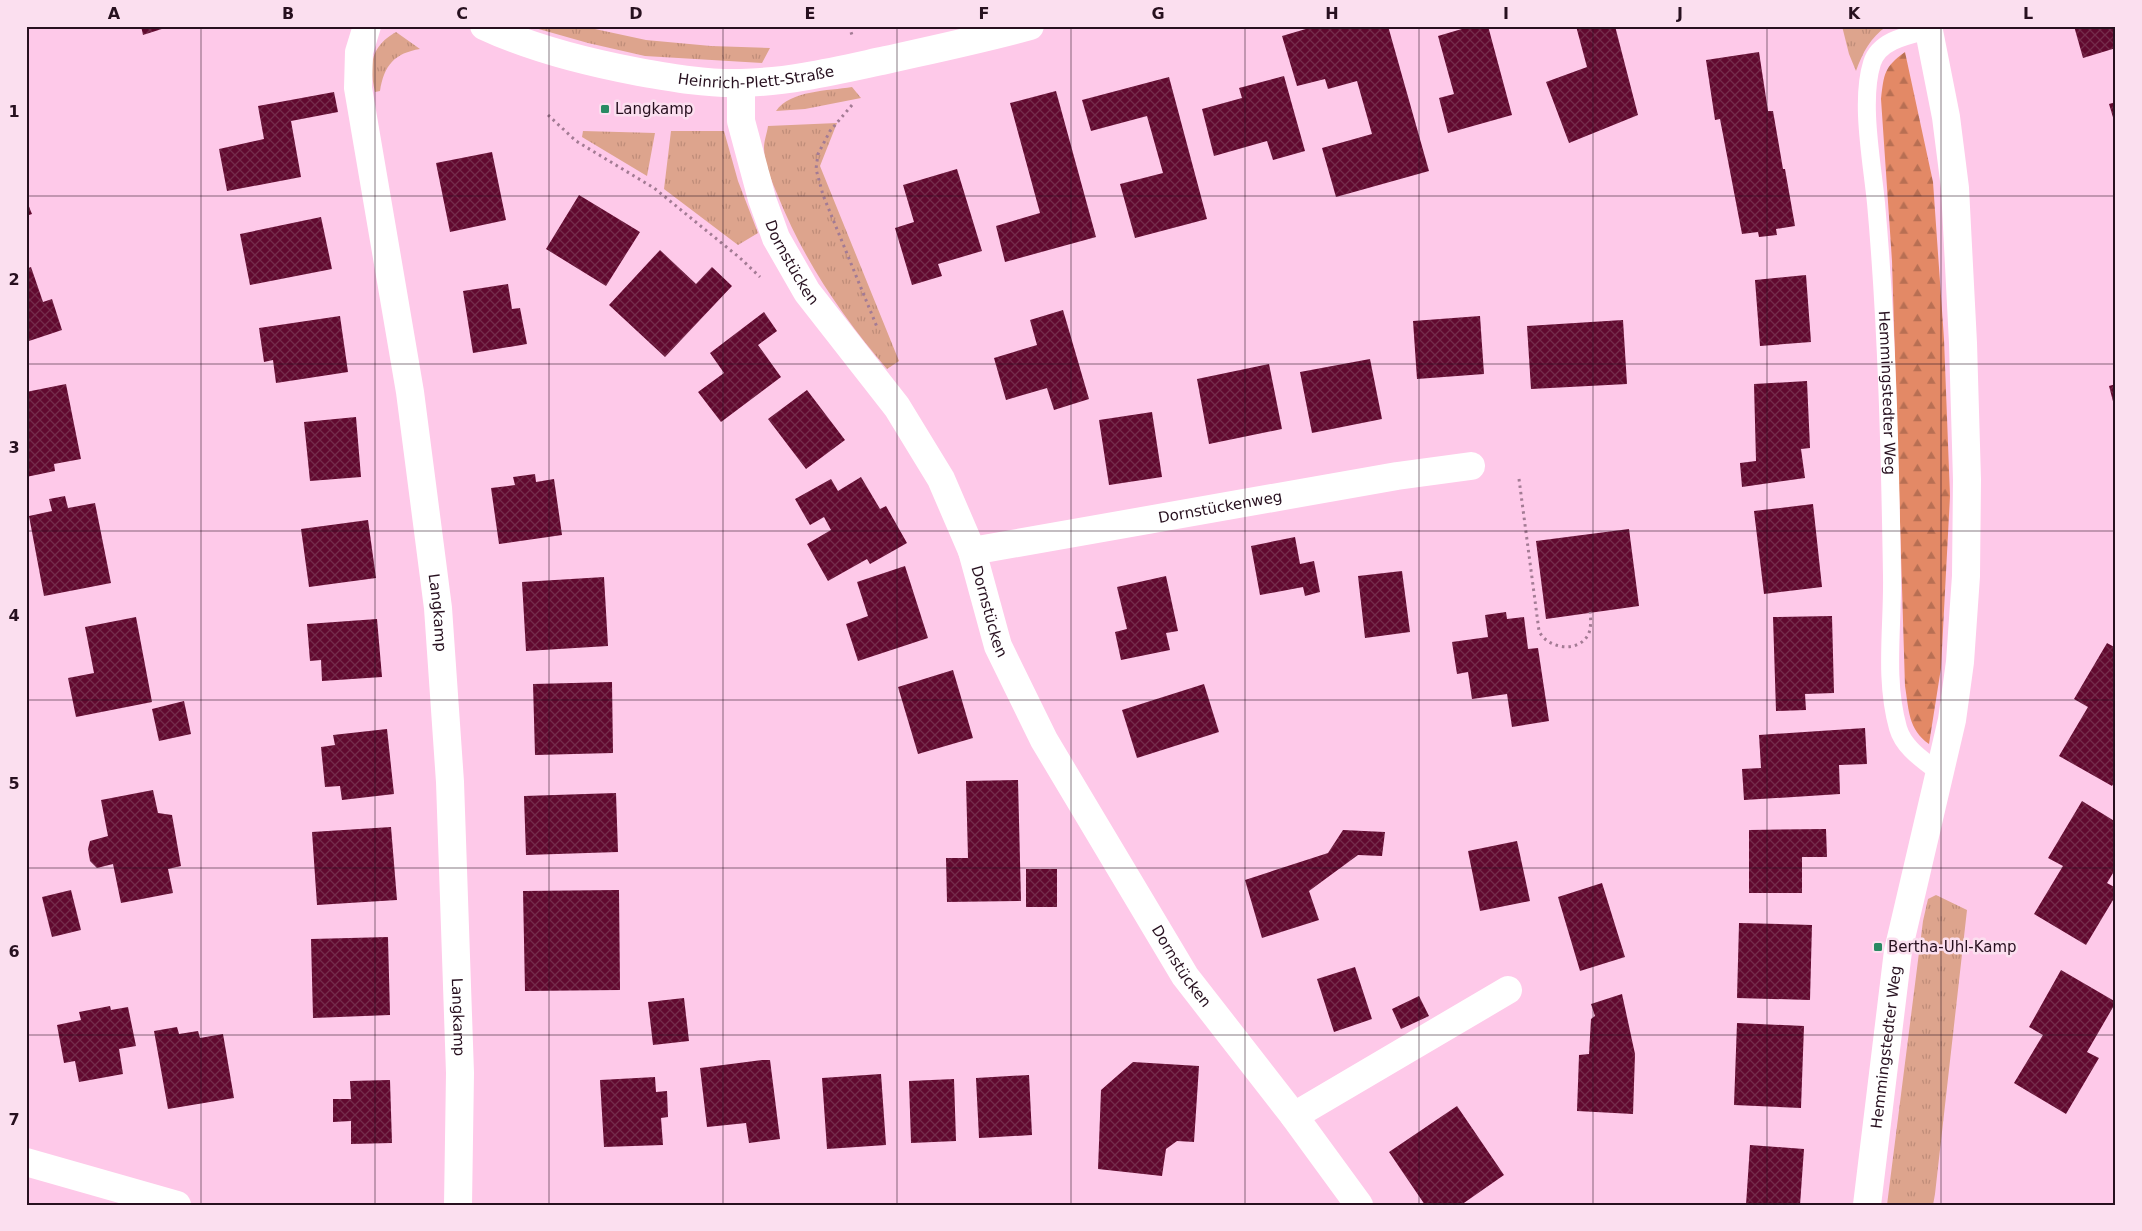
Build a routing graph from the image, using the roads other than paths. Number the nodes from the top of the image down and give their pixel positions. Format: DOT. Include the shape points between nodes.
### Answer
graph roads {
  1 [pos="367,26"];
  2 [pos="484,26"];
  3 [pos="1030,26"];
  4 [pos="1928,28"];
  5 [pos="741,83"];
  6 [pos="1471,466"];
  7 [pos="972,551"];
  8 [pos="1941,774"];
  9 [pos="1508,990"];
  10 [pos="1294,1116"];
  11 [pos="26,1162"];
  12 [pos="177,1205"];
  13 [pos="458,1205"];
  14 [pos="1359,1205"];
  15 [pos="1867,1205"];
  1 -- 13 [label="street, Langkamp" via="359,52 358,88 410,392 438,608 450,782 460,1073"];
  2 -- 5 [label="street, Heinrich-Plett-Straße" via="553,53 613,67 672,78"];
  3 -- 5 [label="street, Heinrich-Plett-Straße" via="837,70 790,79"];
  4 -- 8 [label="street, Hemmingstedter Weg" via="1946,116 1955,188 1967,480 1966,576 1960,662"];
  4 -- 8 [label="lane, Hemmingstedter Weg" via="1884,47 1872,61 1866,98 1882,278 1892,559 1890,665 1893,701 1898,730 1912,751"];
  5 -- 7 [label="street, Dornstücken" via="741,121 776,238 807,292 897,406 941,479"];
  6 -- 7 [label="street, Dornstückenweg" via="1397,476"];
  7 -- 10 [label="street, Dornstücken" via="998,646 1044,740 1185,976"];
  8 -- 15 [label="street, Hemmingstedter Weg" via="1898,951"];
  9 -- 10 [label="street"];
  10 -- 14 [label="street, Dornstücken"];
  11 -- 12 [label="street"];
}
